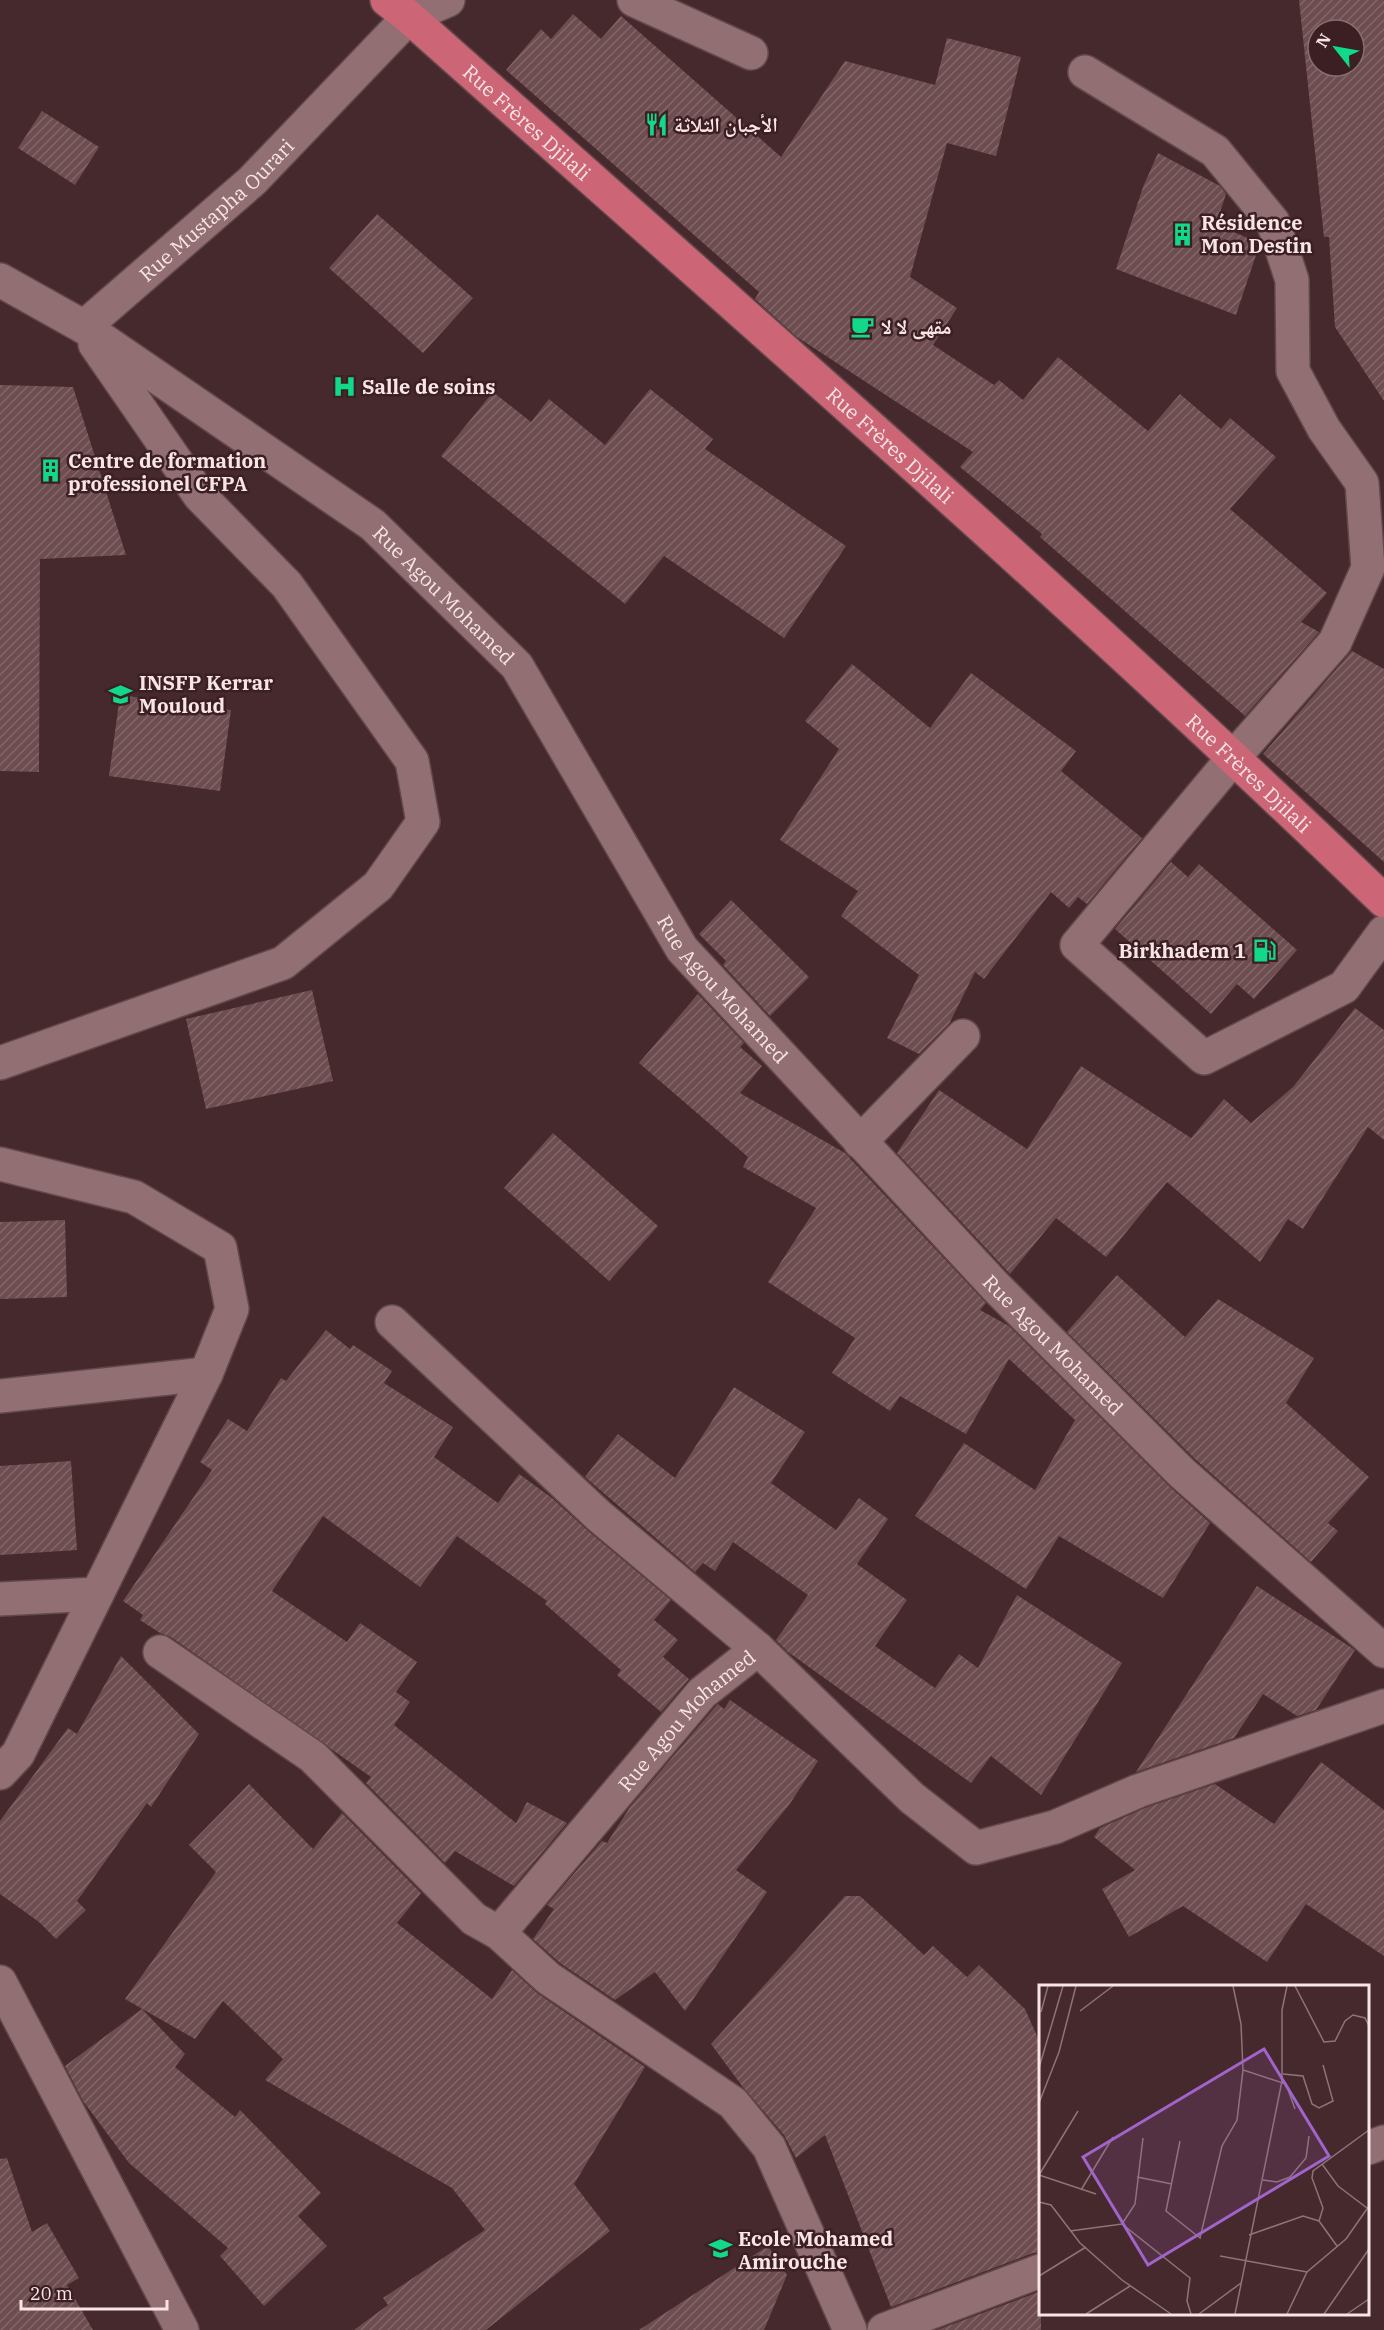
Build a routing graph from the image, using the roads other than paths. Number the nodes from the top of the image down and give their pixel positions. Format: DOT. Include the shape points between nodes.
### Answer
graph roads {
  1 [pos="448,0"];
  2 [pos="634,0"];
  3 [pos="398,8"];
  4 [pos="751,53"];
  5 [pos="1085,72"];
  6 [pos="0,280"];
  7 [pos="84,327"];
  8 [pos="1234,757"];
  9 [pos="1384,901"];
  10 [pos="1384,932"];
  11 [pos="963,1035"];
  12 [pos="0,1063"];
  13 [pos="860,1142"];
  14 [pos="0,1164"];
  15 [pos="392,1322"];
  16 [pos="206,1374"];
  17 [pos="0,1396"];
  18 [pos="97,1594"];
  19 [pos="0,1599"];
  20 [pos="758,1649"];
  21 [pos="1384,1651"];
  22 [pos="160,1652"];
  23 [pos="1384,1707"];
  24 [pos="0,1773"];
  25 [pos="499,1933"];
  26 [pos="0,1982"];
  27 [pos="1384,2142"];
  28 [pos="1369,2148"];
  29 [pos="1039,2272"];
  30 [pos="182,2330"];
  31 [pos="850,2330"];
  32 [pos="884,2330"];
  1 -- 3 [label="street"];
  2 -- 4 [label="street"];
  3 -- 7 [label="street, Rue Mustapha Ourari" via="252,181"];
  3 -- 8 [label="main road, Rue Frères Djilali" via="897,449"];
  5 -- 8 [label="street" via="1215,151 1273,222 1292,280 1293,371 1324,429 1362,483 1368,568 1335,642"];
  6 -- 7 [label="street"];
  7 -- 12 [label="street" via="200,496 287,585 412,761 423,822 378,886 283,963"];
  7 -- 13 [label="street, Rue Agou Mohamed" via="373,525 517,666 682,949"];
  8 -- 9 [label="main road, Rue Frères Djilali"];
  8 -- 10 [label="street" via="1077,945 1204,1058 1344,987"];
  11 -- 13 [label="street"];
  13 -- 21 [label="street, Rue Agou Mohamed" via="996,1287 1182,1473"];
  14 -- 16 [label="street" via="134,1197 220,1248 232,1309"];
  15 -- 20 [label="street" via="599,1516"];
  16 -- 17 [label="street"];
  16 -- 18 [label="street"];
  18 -- 19 [label="street"];
  18 -- 24 [label="street" via="18,1754"];
  20 -- 23 [label="street, Rue Agou Mohamed" via="912,1798 976,1848 1055,1827 1137,1791"];
  20 -- 25 [label="street, Rue Agou Mohamed" via="702,1693"];
  22 -- 25 [label="street" via="313,1757 474,1919"];
  25 -- 31 [label="street" via="548,1978 733,2103 769,2147"];
  26 -- 30 [label="street"];
  27 -- 28 [label="street"];
  29 -- 32 [label="street"];
}
